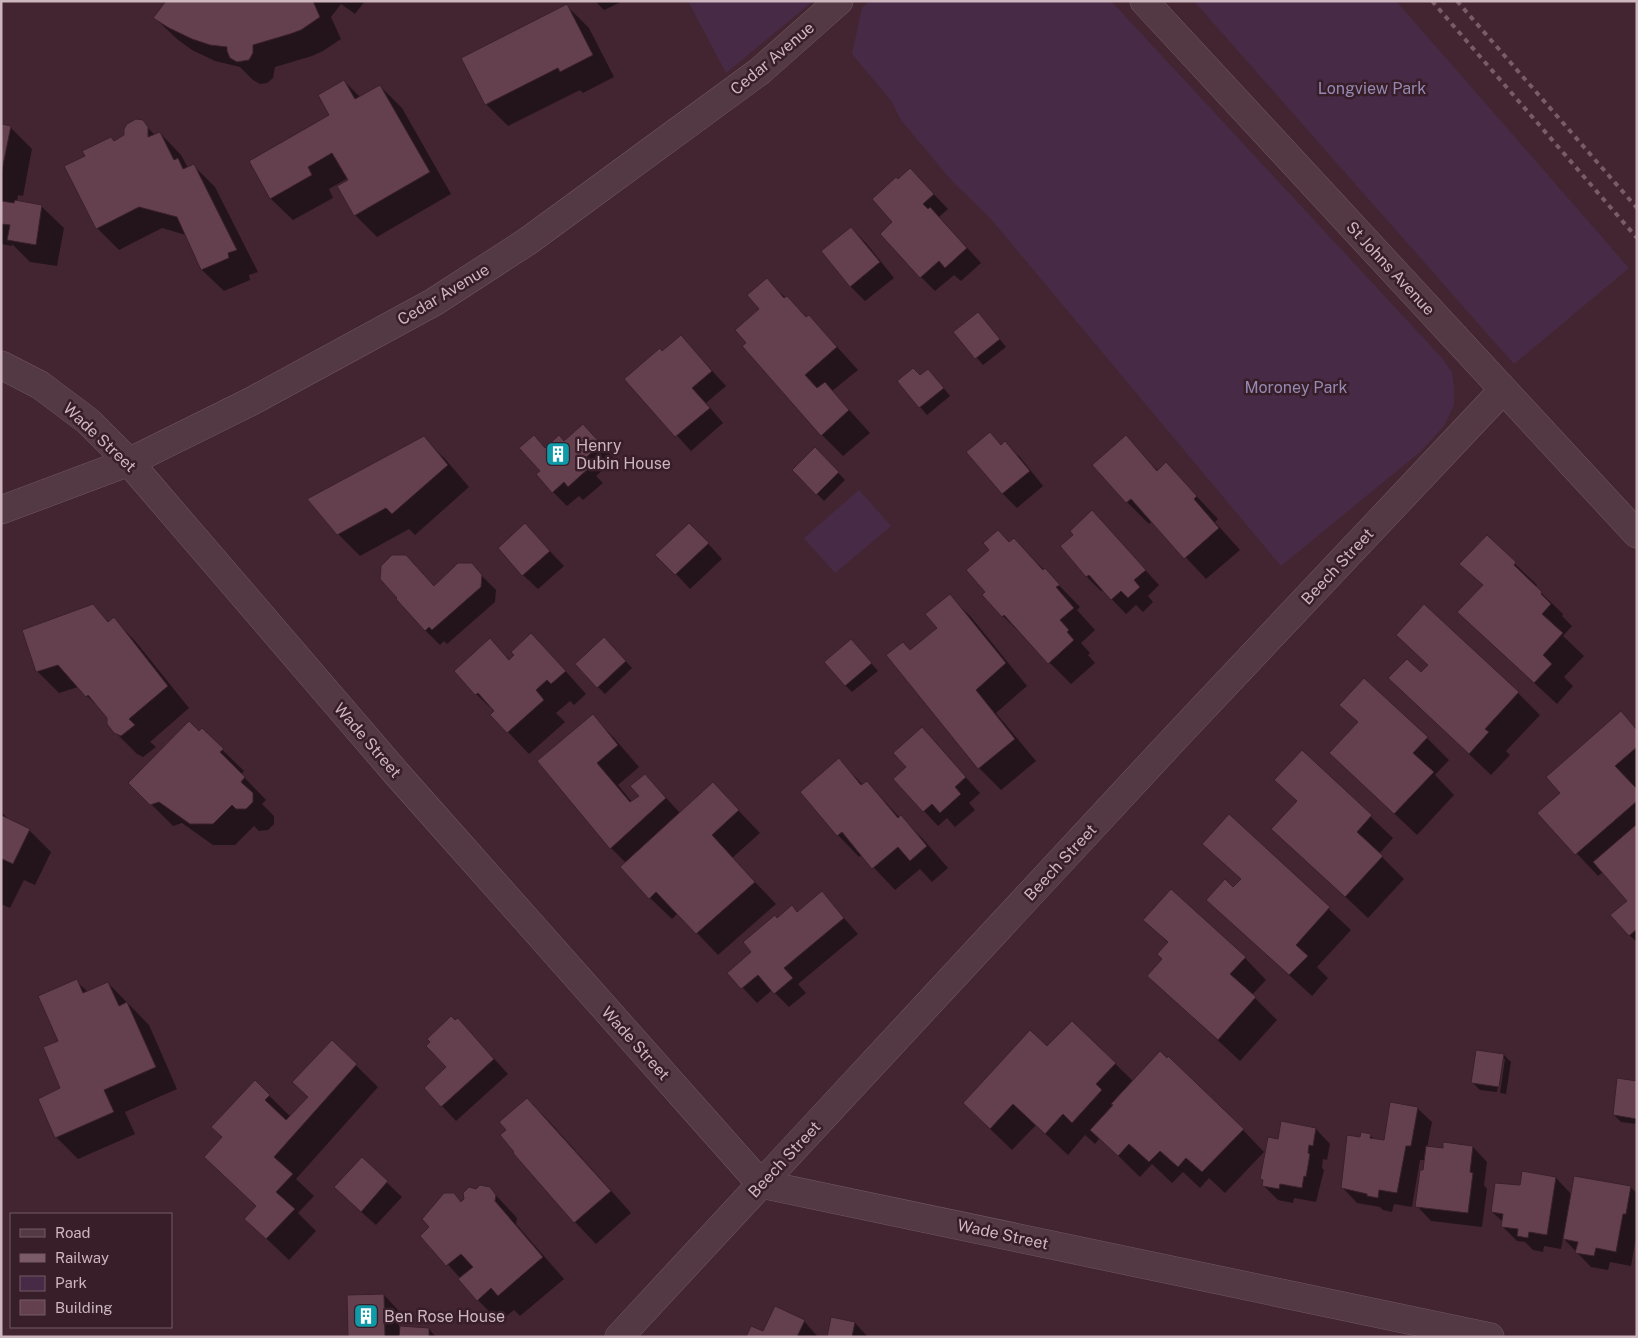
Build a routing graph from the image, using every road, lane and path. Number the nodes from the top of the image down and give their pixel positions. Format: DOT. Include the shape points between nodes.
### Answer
graph roads {
  1 [pos="839,1"];
  2 [pos="1144,1"];
  3 [pos="1,364"];
  4 [pos="1504,390"];
  5 [pos="129,462"];
  6 [pos="1,510"];
  7 [pos="1637,534"];
  8 [pos="761,1184"];
  9 [pos="619,1337"];
  10 [pos="1490,1337"];
  1 -- 5 [label="street, Cedar Avenue" via="760,71 528,242 434,302 252,401"];
  2 -- 4 [label="street, St Johns Avenue"];
  3 -- 5 [label="street, Wade Street" via="40,384 88,421"];
  4 -- 7 [label="street, St Johns Avenue"];
  4 -- 8 [label="street, Beech Street" via="1168,745"];
  5 -- 6 [label="street, Cedar Avenue"];
  5 -- 8 [label="street, Wade Street" via="397,774"];
  8 -- 9 [label="street, Beech Street"];
  8 -- 10 [label="street, Wade Street"];
}
